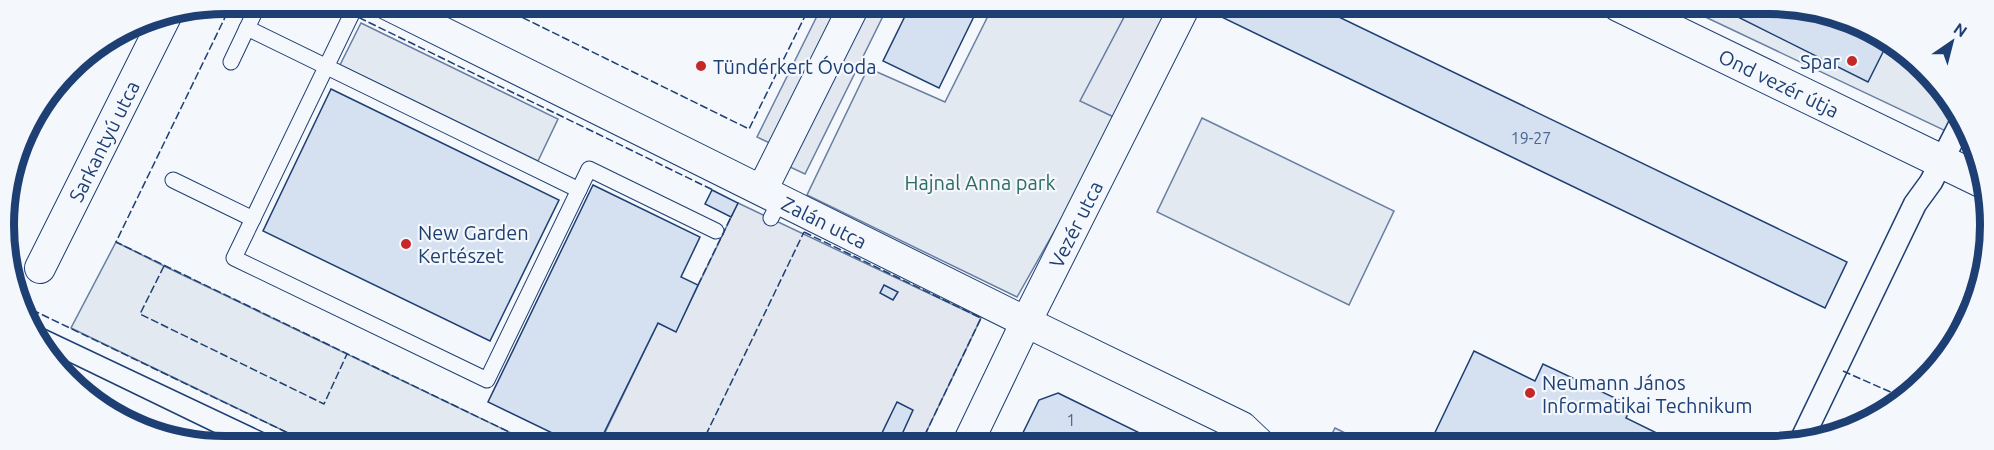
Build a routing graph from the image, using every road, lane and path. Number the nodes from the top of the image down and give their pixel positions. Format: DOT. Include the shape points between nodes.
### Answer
graph roads {
  1 [pos="254,14"];
  2 [pos="352,14"];
  3 [pos="405,14"];
  4 [pos="851,14"];
  5 [pos="1181,14"];
  6 [pos="1637,14"];
  7 [pos="163,23"];
  8 [pos="247,28"];
  9 [pos="231,62"];
  10 [pos="326,67"];
  11 [pos="1958,129"];
  12 [pos="1941,162"];
  13 [pos="1975,178"];
  14 [pos="173,180"];
  15 [pos="579,190"];
  16 [pos="771,203"];
  17 [pos="253,219"];
  18 [pos="716,231"];
  19 [pos="40,268"];
  20 [pos="1026,322"];
  21 [pos="1805,433"];
  22 [pos="972,436"];
  23 [pos="1252,436"];
  1 -- 8 [label="lane"];
  2 -- 10 [label="lane"];
  3 -- 16 [label="street, Zalán utca"];
  4 -- 16 [label="street"];
  5 -- 20 [label="street, Vezér utca"];
  6 -- 12 [label="street, Ond vezér útja"];
  7 -- 19 [label="street, Sarkantyú utca"];
  8 -- 9 [label="lane"];
  8 -- 10 [label="lane"];
  10 -- 15 [label="lane"];
  10 -- 17 [label="lane"];
  11 -- 12 [label="street"];
  12 -- 13 [label="street, Ond vezér útja"];
  12 -- 21 [label="street" via="1905,225"];
  14 -- 17 [label="lane"];
  15 -- 17 [label="lane" via="487,380 234,258"];
  15 -- 18 [label="lane" via="589,169"];
  16 -- 20 [label="street, Zalán utca"];
  20 -- 22 [label="street, Vezér utca"];
  20 -- 23 [label="street, Zalán utca" via="1242,427"];
}
